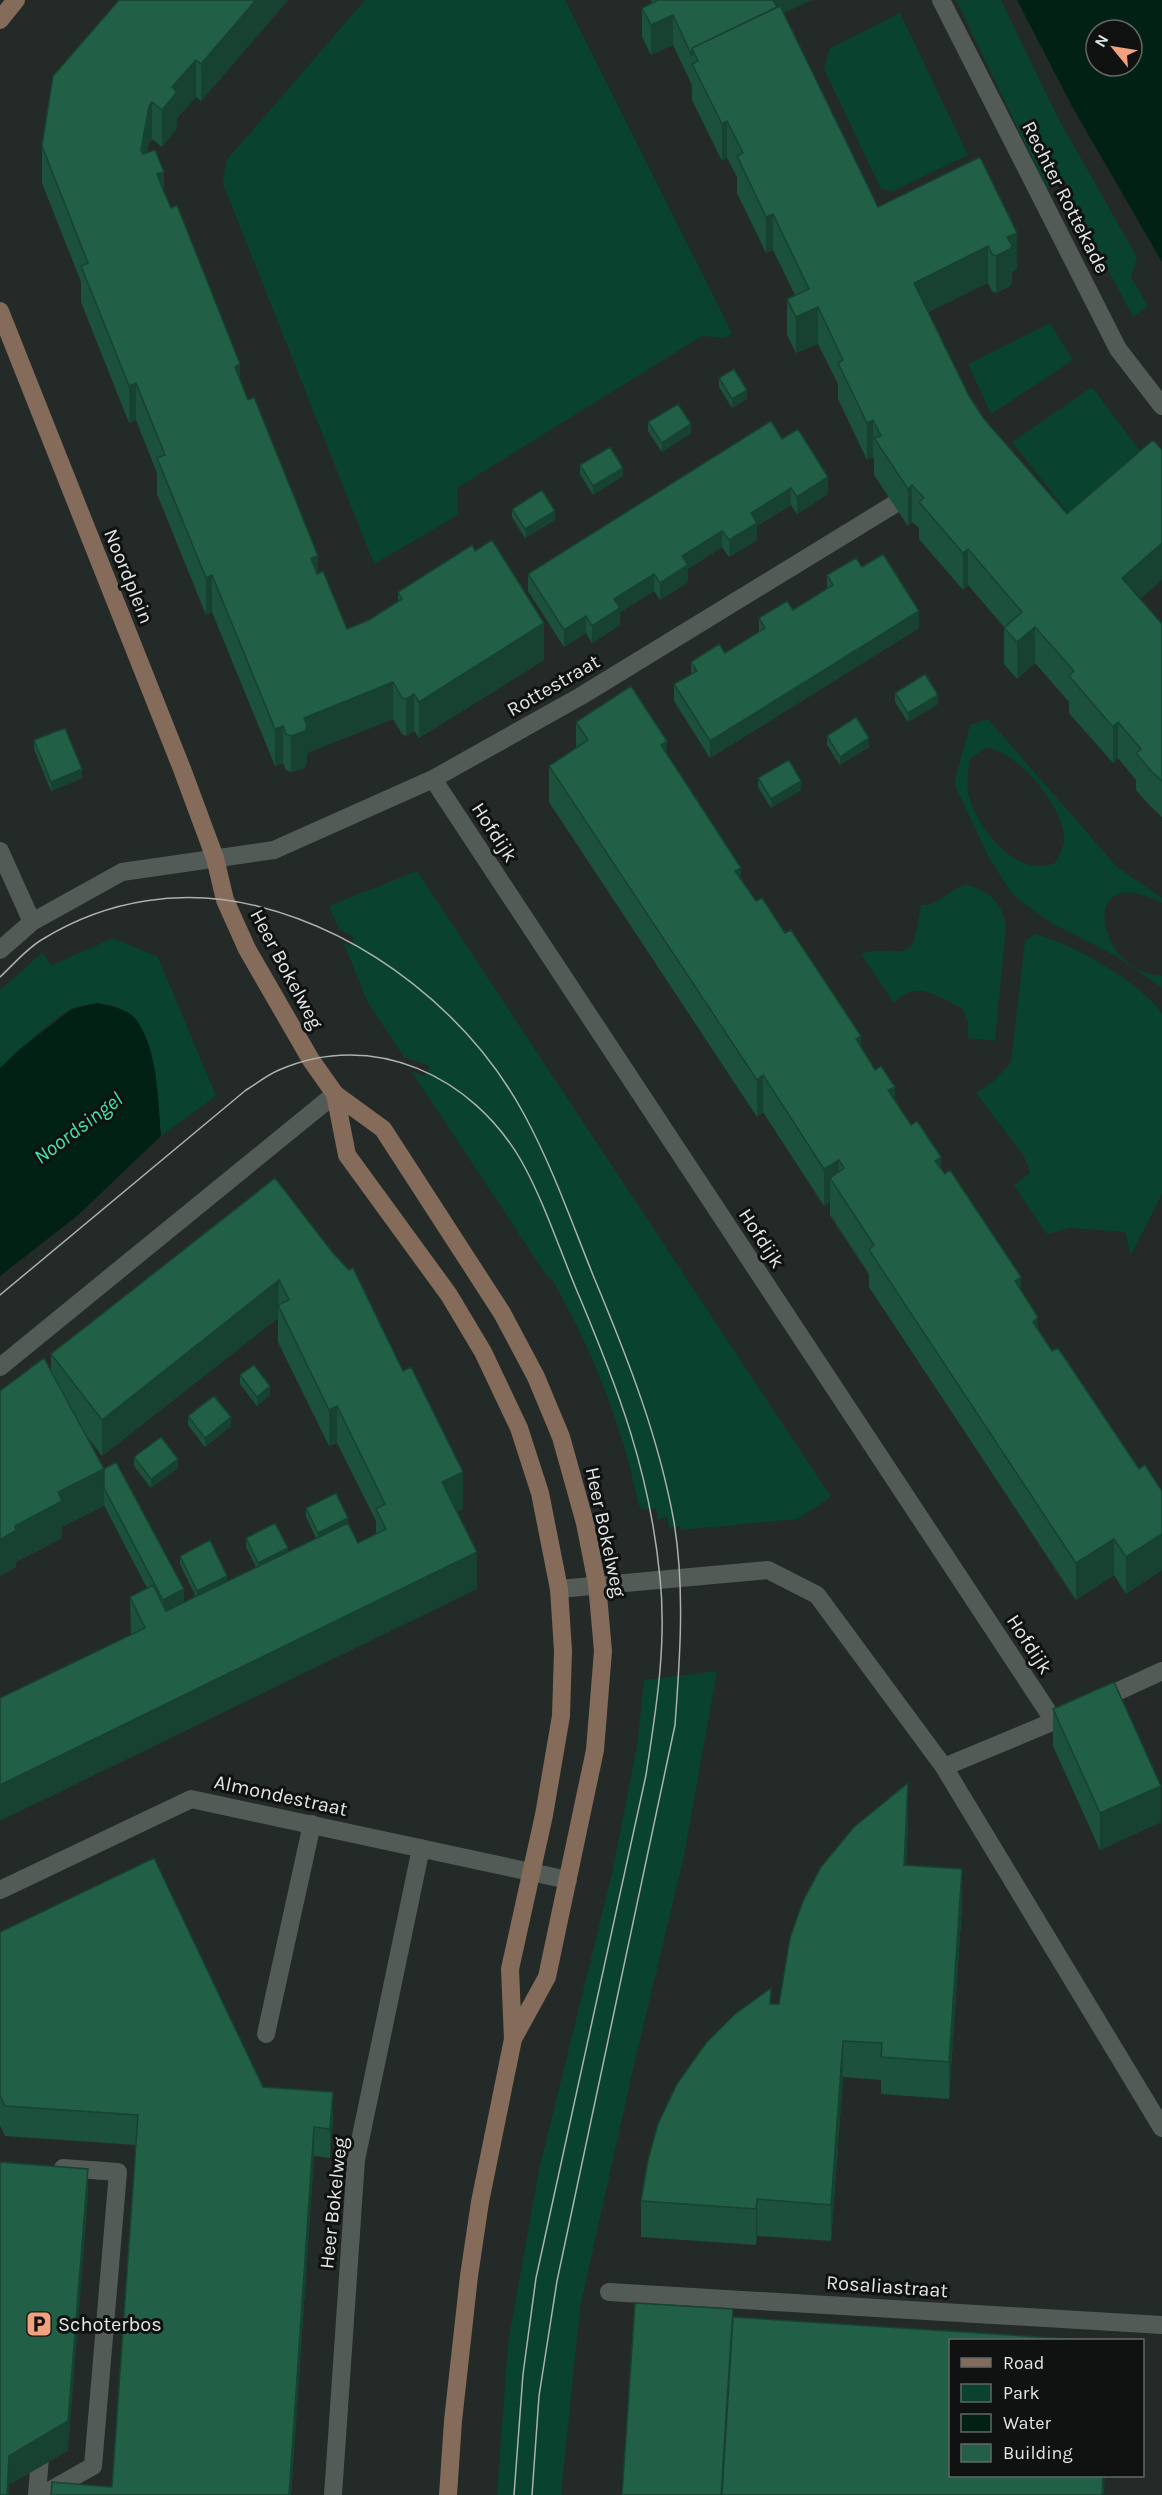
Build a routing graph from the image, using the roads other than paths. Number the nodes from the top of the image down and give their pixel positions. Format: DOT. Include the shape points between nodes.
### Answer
graph roads {
  1 [pos="16,0"];
  2 [pos="941,0"];
  3 [pos="0,20"];
  4 [pos="0,311"];
  5 [pos="1162,406"];
  6 [pos="893,505"];
  7 [pos="433,780"];
  8 [pos="0,850"];
  9 [pos="214,858"];
  10 [pos="32,922"];
  11 [pos="0,950"];
  12 [pos="335,1094"];
  13 [pos="0,1367"];
  14 [pos="597,1584"];
  15 [pos="560,1589"];
  16 [pos="1162,1671"];
  17 [pos="1054,1721"];
  18 [pos="944,1767"];
  19 [pos="312,1824"];
  20 [pos="421,1848"];
  21 [pos="531,1872"];
  22 [pos="568,1880"];
  23 [pos="0,1890"];
  24 [pos="266,2034"];
  25 [pos="513,2038"];
  26 [pos="1162,2128"];
  27 [pos="41,2166"];
  28 [pos="609,2292"];
  29 [pos="1162,2325"];
  30 [pos="43,2425"];
  31 [pos="37,2495"];
  32 [pos="42,2495"];
  33 [pos="333,2495"];
  34 [pos="448,2495"];
  1 -- 3 [label="street"];
  2 -- 5 [label="street, Rechter Rottekade" via="1118,349"];
  4 -- 9 [label="street, Noordplein"];
  6 -- 7 [label="street, Rottestraat" via="581,696"];
  7 -- 9 [label="street, Rottestraat" via="274,849"];
  7 -- 17 [label="street, Hofdijk"];
  8 -- 10 [label="street"];
  9 -- 10 [label="street" via="122,873"];
  9 -- 12 [label="street, Heer Bokelweg" via="225,900 247,949"];
  10 -- 11 [label="street"];
  12 -- 13 [label="street"];
  12 -- 14 [label="street, Heer Bokelweg" via="383,1129 502,1313 536,1377 561,1437"];
  12 -- 15 [label="street, Heer Bokelweg" via="347,1155 448,1295 483,1352 519,1428 540,1493"];
  14 -- 15 [label="street"];
  14 -- 18 [label="street" via="768,1570 817,1596"];
  14 -- 22 [label="street, Heer Bokelweg" via="603,1651 595,1750"];
  15 -- 21 [label="street, Heer Bokelweg" via="561,1716"];
  16 -- 17 [label="street"];
  17 -- 18 [label="street"];
  18 -- 26 [label="street"];
  19 -- 20 [label="street, Almondestraat"];
  19 -- 23 [label="street, Almondestraat" via="191,1799"];
  19 -- 24 [label="street"];
  20 -- 21 [label="street, Almondestraat"];
  20 -- 33 [label="street, Heer Bokelweg" via="356,2160"];
  21 -- 22 [label="street, Almondestraat"];
  21 -- 25 [label="street, Heer Bokelweg" via="510,1969"];
  22 -- 25 [label="street, Heer Bokelweg" via="547,1977"];
  25 -- 34 [label="street, Heer Bokelweg" via="471,2265"];
  27 -- 32 [label="street" via="118,2172 93,2466"];
  28 -- 29 [label="street, Rosaliastraat"];
  30 -- 31 [label="street"];
}
